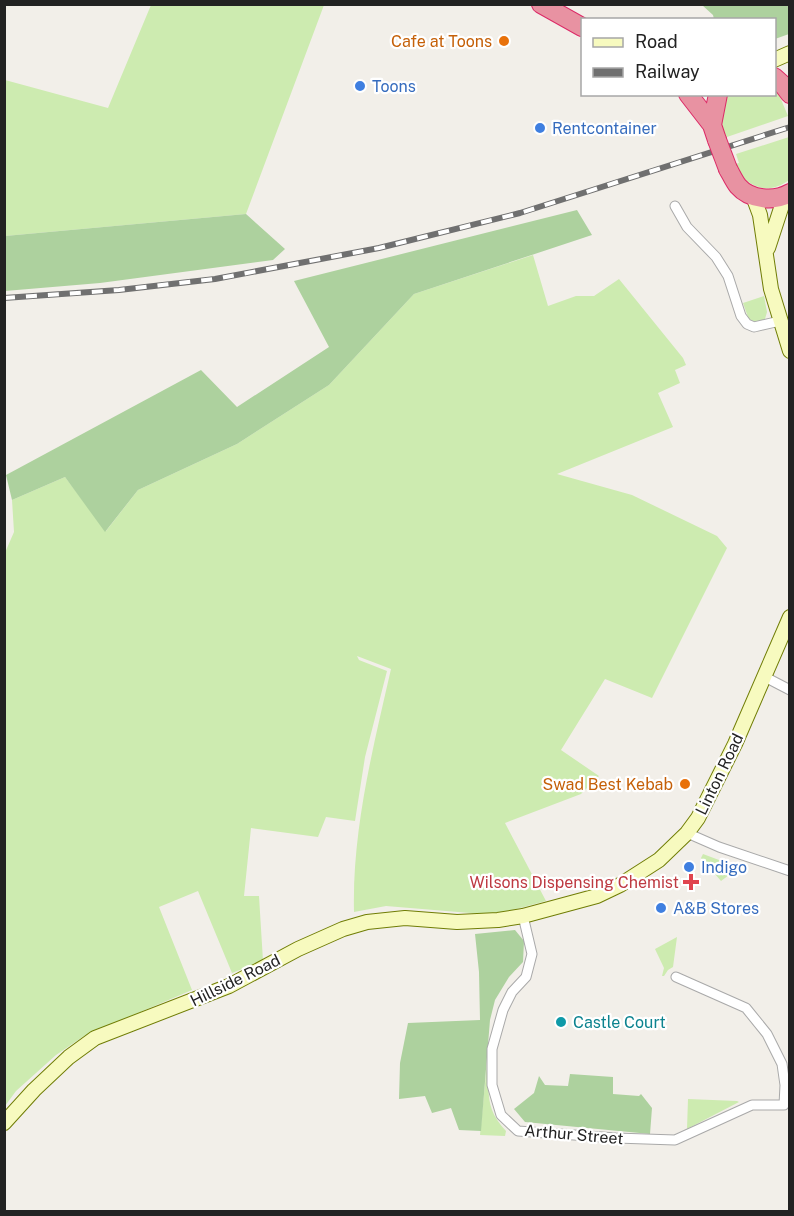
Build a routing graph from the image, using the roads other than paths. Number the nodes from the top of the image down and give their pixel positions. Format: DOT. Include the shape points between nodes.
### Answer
graph roads {
  1 [pos="541,4"];
  2 [pos="581,26"];
  3 [pos="776,79"];
  4 [pos="789,92"];
  5 [pos="689,96"];
  6 [pos="718,96"];
  7 [pos="715,132"];
  8 [pos="787,194"];
  9 [pos="753,196"];
  10 [pos="675,206"];
  11 [pos="767,253"];
  12 [pos="780,321"];
  13 [pos="789,351"];
  14 [pos="789,617"];
  15 [pos="765,677"];
  16 [pos="789,690"];
  17 [pos="687,833"];
  18 [pos="789,871"];
  19 [pos="523,916"];
  20 [pos="498,920"];
  21 [pos="676,978"];
  22 [pos="787,1107"];
  23 [pos="4,1123"];
  1 -- 2 [label="highway"];
  3 -- 4 [label="highway"];
  5 -- 7 [label="highway"];
  6 -- 7 [label="highway"];
  7 -- 9 [label="highway, bridge" via="738,186"];
  8 -- 9 [label="highway"];
  8 -- 11 [label="street"];
  9 -- 11 [label="street"];
  10 -- 12 [label="street" via="687,227 728,276 747,324 754,327"];
  11 -- 12 [label="street"];
  12 -- 13 [label="street"];
  14 -- 15 [label="street, Linton Road"];
  15 -- 16 [label="street"];
  15 -- 17 [label="street, Linton Road" via="708,800"];
  17 -- 18 [label="street"];
  17 -- 19 [label="street, Linton Road" via="659,860 620,885 597,896"];
  19 -- 20 [label="street, Linton Road"];
  19 -- 22 [label="street, Arthur Street" via="532,954 526,977 503,1010 492,1049 492,1085 501,1115 518,1131 675,1140 752,1105"];
  20 -- 23 [label="street, Hillside Road" via="405,918 343,929 229,986 95,1038 42,1081"];
  21 -- 22 [label="street" via="746,1008 767,1034 782,1064"];
}
